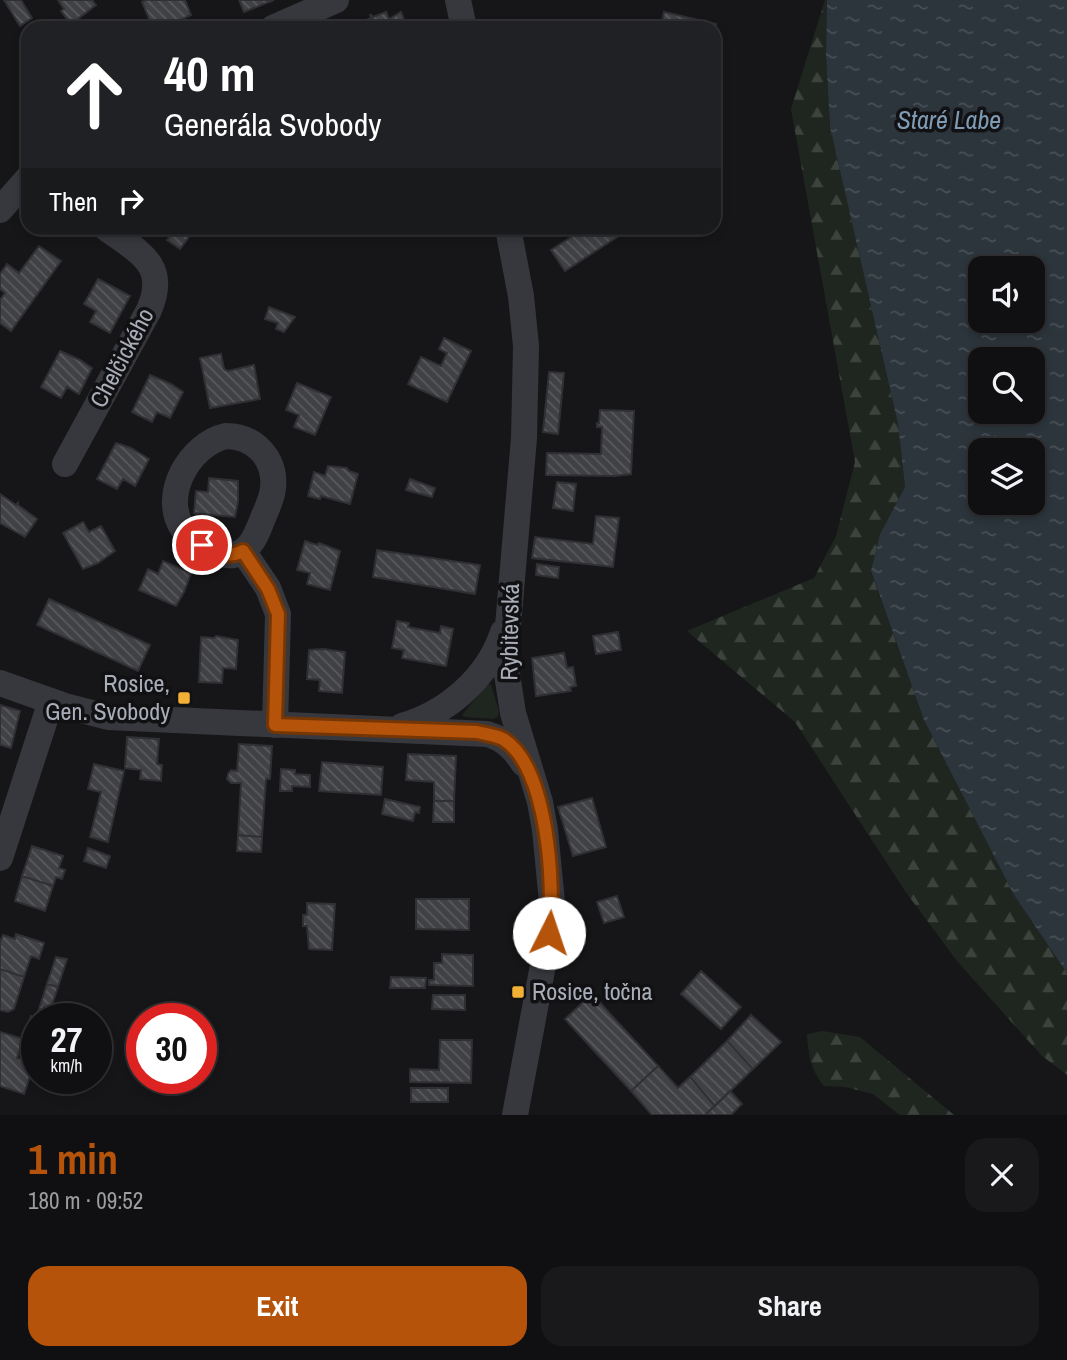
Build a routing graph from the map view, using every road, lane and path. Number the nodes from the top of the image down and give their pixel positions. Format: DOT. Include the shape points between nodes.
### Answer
graph roads {
  1 [pos="336,0"];
  2 [pos="458,0"];
  3 [pos="289,21"];
  4 [pos="462,21"];
  5 [pos="21,186"];
  6 [pos="0,210"];
  7 [pos="115,235"];
  8 [pos="509,235"];
  9 [pos="65,464"];
  10 [pos="243,551"];
  11 [pos="508,606"];
  12 [pos="0,682"];
  13 [pos="51,701"];
  14 [pos="275,725"];
  15 [pos="366,729"];
  16 [pos="535,788"];
  17 [pos="0,858"];
  18 [pos="515,1115"];
  1 -- 3 [label="street"];
  2 -- 4 [label="street"];
  5 -- 6 [label="street"];
  7 -- 9 [label="street, Chelčického" via="150,263 156,289"];
  8 -- 11 [label="street, Rybitevská" via="526,346 524,438"];
  10 -- 10 [label="street" via="255,536 272,495 272,474 257,446 226,436 206,443 192,456 180,480 176,506 182,528 202,545 225,555"];
  10 -- 14 [label="street" via="278,614"];
  11 -- 15 [label="street" via="495,652 461,694 428,717 396,727"];
  11 -- 16 [label="street, Rybitevská" via="506,677"];
  12 -- 13 [label="street"];
  13 -- 14 [label="street" via="108,717"];
  13 -- 17 [label="street"];
  14 -- 15 [label="street"];
  15 -- 16 [label="street" via="477,732 503,739 516,752"];
  16 -- 18 [label="street, Rybitevská" via="549,858 551,917"];
}
